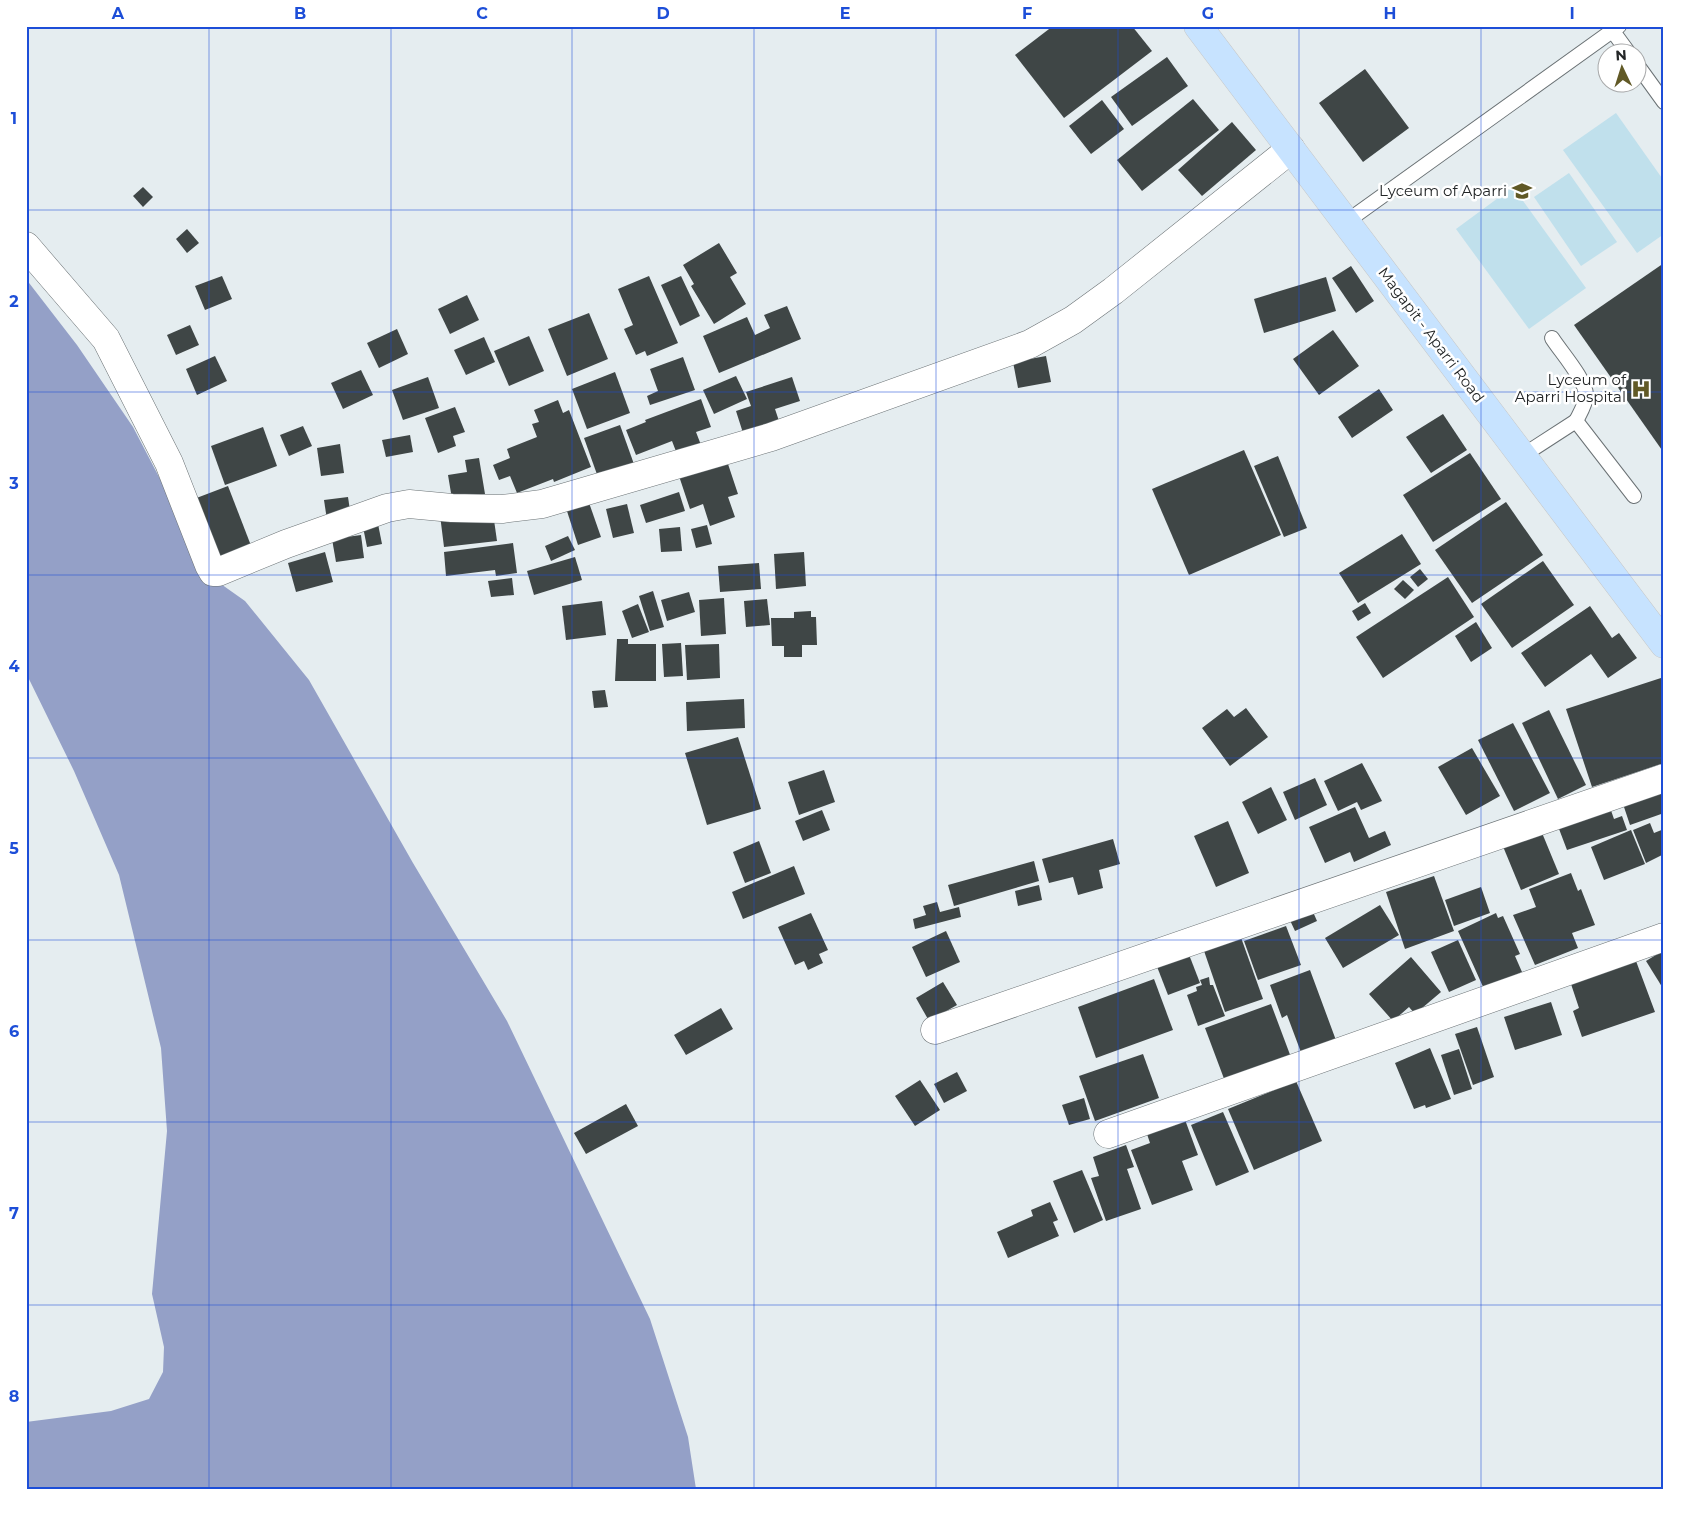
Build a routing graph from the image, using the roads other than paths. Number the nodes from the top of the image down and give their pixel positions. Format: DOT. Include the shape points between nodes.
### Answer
graph roads {
  1 [pos="1198,26"];
  2 [pos="1613,28"];
  3 [pos="1622,42"];
  4 [pos="1648,80"];
  5 [pos="1664,102"];
  6 [pos="1291,149"];
  7 [pos="1346,222"];
  8 [pos="26,246"];
  9 [pos="1552,338"];
  10 [pos="1576,421"];
  11 [pos="1522,456"];
  12 [pos="1634,496"];
  13 [pos="1664,644"];
  14 [pos="1664,778"];
  15 [pos="1664,937"];
  16 [pos="936,1030"];
  17 [pos="1108,1134"];
  1 -- 6 [label="main road, Magapit - Aparri Road"];
  2 -- 3 [label="lane"];
  2 -- 7 [label="lane"];
  4 -- 5 [label="lane"];
  6 -- 7 [label="main road, Magapit - Aparri Road"];
  6 -- 8 [label="street" via="1114,290 1073,320 1030,344 771,437 542,504 502,509 409,504 387,508 215,572 208,565 169,464 106,339"];
  7 -- 11 [label="main road, Magapit - Aparri Road"];
  9 -- 10 [label="lane" via="1583,385 1586,395"];
  10 -- 11 [label="lane"];
  10 -- 12 [label="lane"];
  11 -- 13 [label="main road, Magapit - Aparri Road"];
  14 -- 16 [label="street"];
  15 -- 17 [label="street"];
}
